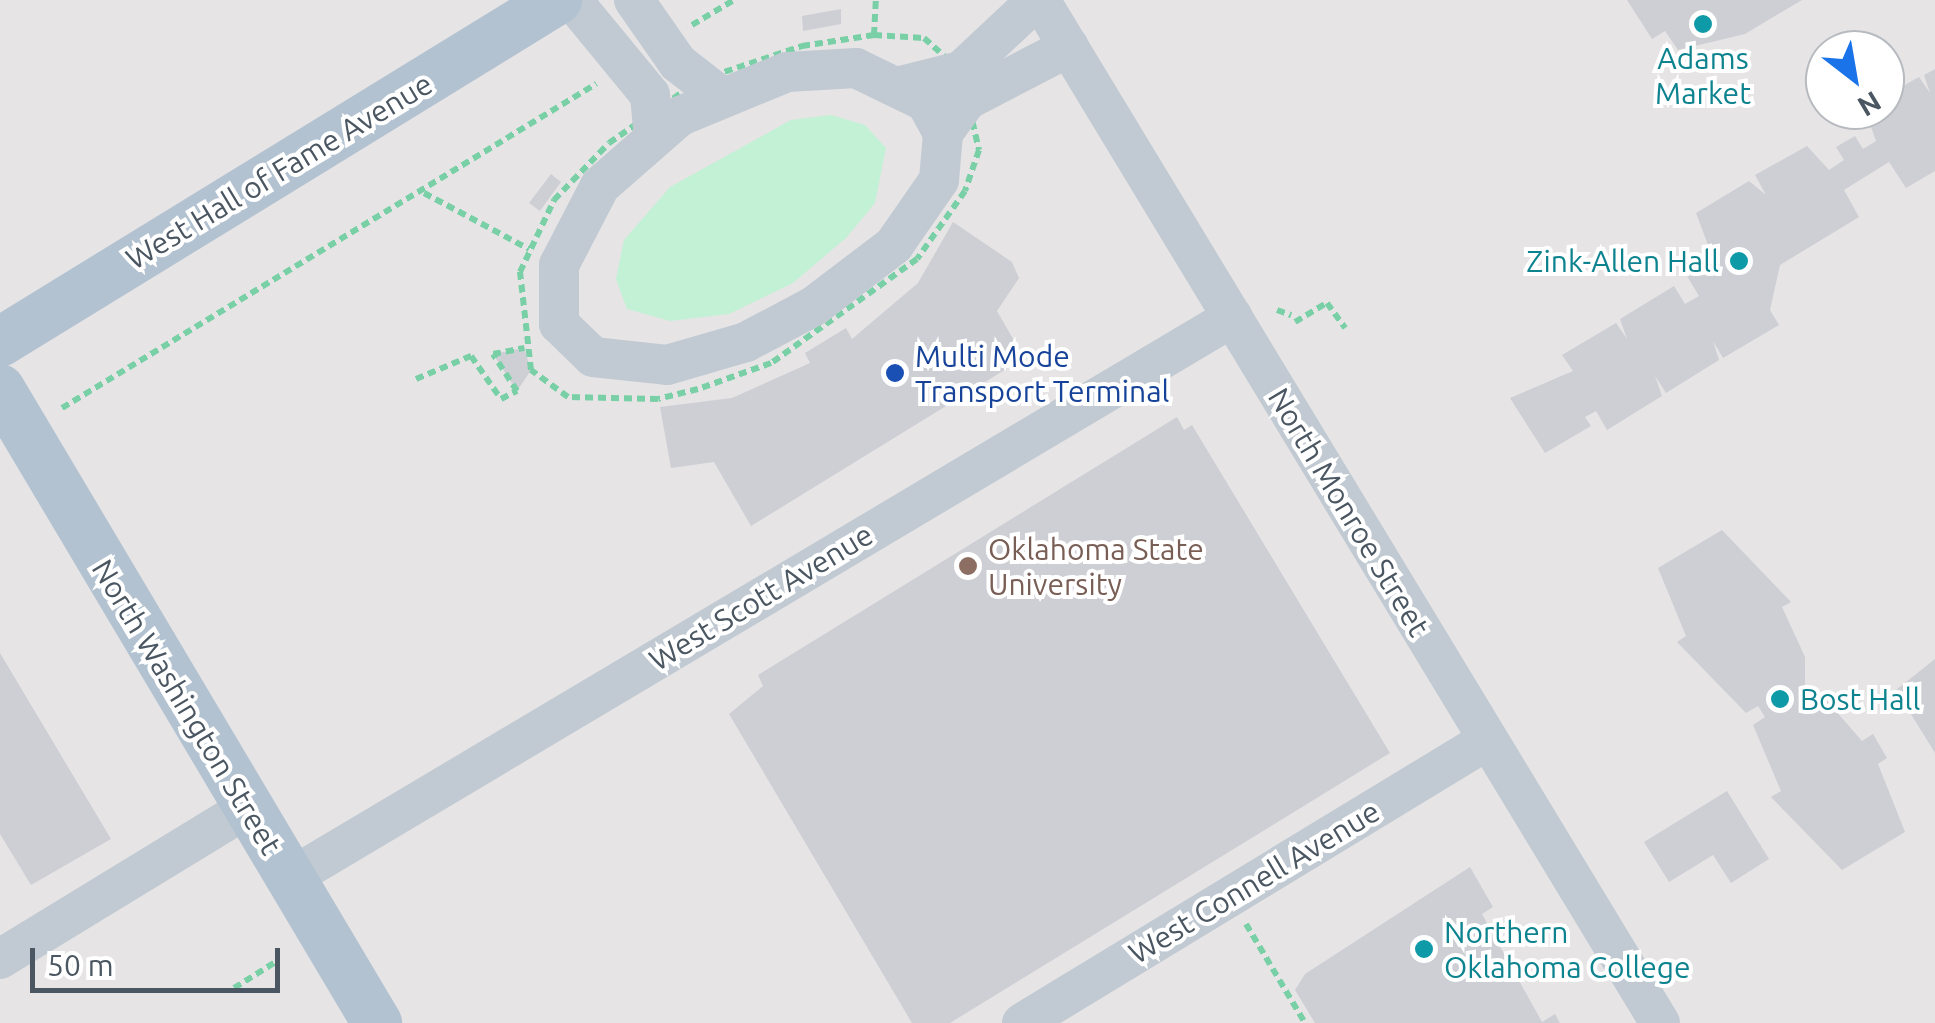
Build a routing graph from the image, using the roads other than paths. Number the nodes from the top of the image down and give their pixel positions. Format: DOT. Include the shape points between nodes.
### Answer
graph roads {
  1 [pos="558,0"];
  2 [pos="572,0"];
  3 [pos="634,0"];
  4 [pos="1038,0"];
  5 [pos="1069,47"];
  6 [pos="901,86"];
  7 [pos="964,86"];
  8 [pos="712,89"];
  9 [pos="653,124"];
  10 [pos="943,133"];
  11 [pos="1233,316"];
  12 [pos="0,342"];
  13 [pos="0,389"];
  14 [pos="1486,741"];
  15 [pos="247,808"];
  16 [pos="290,878"];
  17 [pos="0,959"];
  18 [pos="377,1023"];
  19 [pos="1022,1023"];
  20 [pos="1660,1023"];
  1 -- 12 [label="main road, West Hall of Fame Avenue"];
  2 -- 9 [label="street" via="626,65"];
  3 -- 8 [label="street" via="663,42"];
  4 -- 5 [label="street, North Monroe Street"];
  4 -- 7 [label="street"];
  5 -- 7 [label="street"];
  5 -- 11 [label="street, North Monroe Street"];
  6 -- 7 [label="street"];
  6 -- 8 [label="street" via="856,68 787,72"];
  6 -- 10 [label="street" via="926,102"];
  7 -- 10 [label="street"];
  8 -- 9 [label="street"];
  9 -- 10 [label="street" via="600,186 559,265 559,324 592,357 668,365 746,342 814,306 894,246 939,180"];
  11 -- 14 [label="street, North Monroe Street"];
  11 -- 16 [label="street, West Scott Avenue"];
  13 -- 15 [label="main road, North Washington Street"];
  14 -- 19 [label="street, West Connell Avenue"];
  14 -- 20 [label="street, North Monroe Street"];
  15 -- 16 [label="main road, North Washington Street"];
  15 -- 17 [label="street"];
  16 -- 18 [label="main road, North Washington Street"];
}
